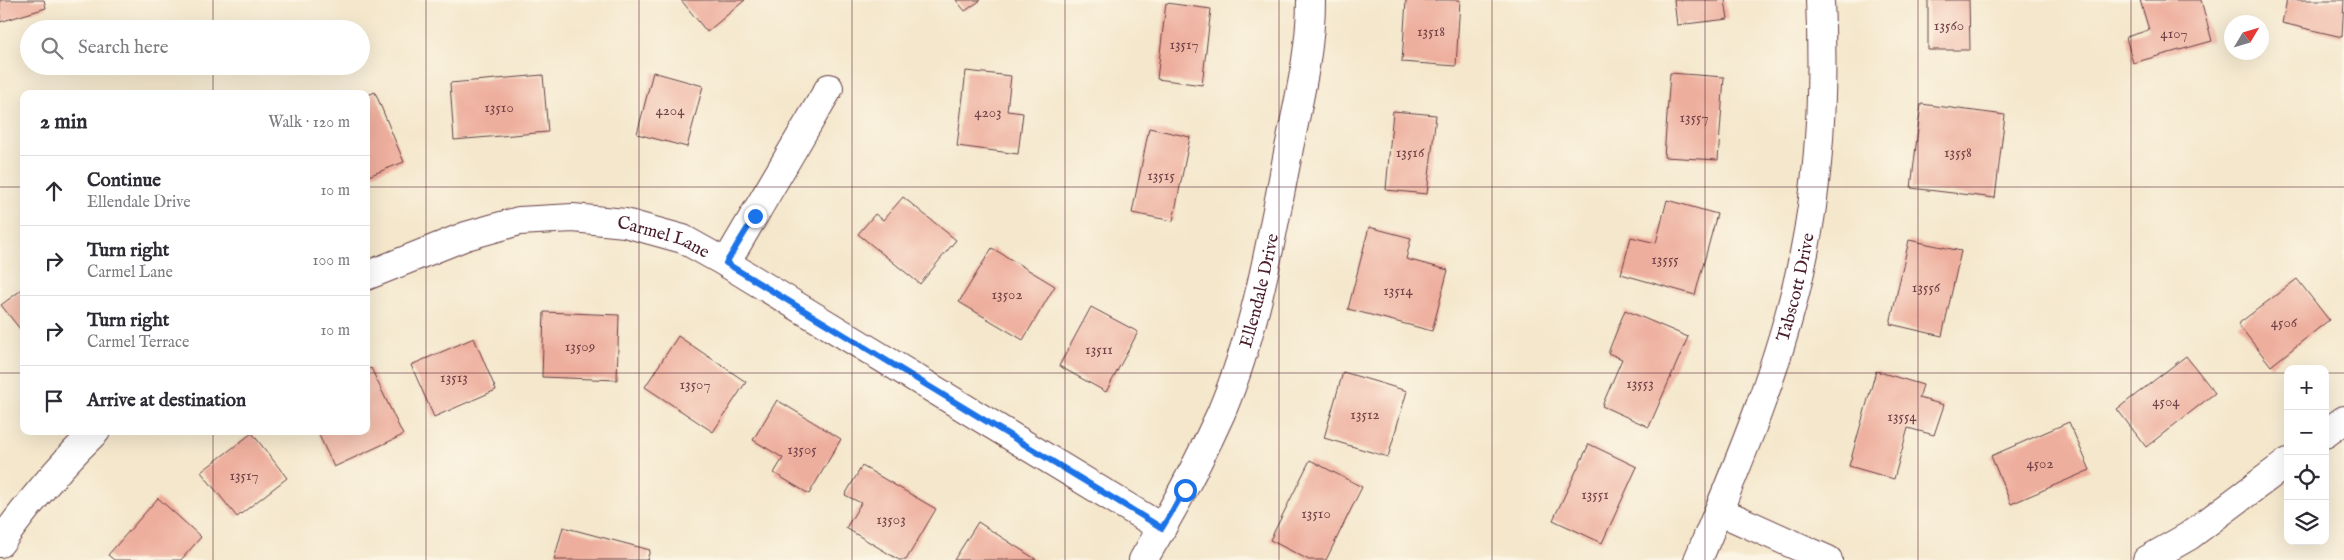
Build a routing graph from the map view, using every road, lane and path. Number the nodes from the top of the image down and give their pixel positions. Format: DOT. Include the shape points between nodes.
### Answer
graph roads {
  1 [pos="1311,0"];
  2 [pos="1820,0"];
  3 [pos="829,88"];
  4 [pos="726,263"];
  5 [pos="370,274"];
  6 [pos="2344,420"];
  7 [pos="2329,431"];
  8 [pos="92,435"];
  9 [pos="2284,465"];
  10 [pos="1719,512"];
  11 [pos="1162,528"];
  12 [pos="0,543"];
  13 [pos="1143,560"];
  14 [pos="1698,560"];
  15 [pos="1828,560"];
  16 [pos="2147,560"];
  1 -- 11 [label="street, Ellendale Drive" via="1306,60 1274,227 1249,331 1221,411 1185,490"];
  2 -- 10 [label="street, Tabscott Drive" via="1823,62 1818,158 1804,253 1780,345"];
  3 -- 4 [label="street"];
  4 -- 5 [label="street, Carmel Lane" via="683,239 625,223 573,218 519,221 466,236"];
  4 -- 11 [label="street, Carmel Lane"];
  6 -- 7 [label="street"];
  8 -- 12 [label="street" via="27,506"];
  9 -- 16 [label="street" via="2189,536"];
  10 -- 14 [label="street, Tabscott Drive"];
  10 -- 15 [label="street"];
  11 -- 13 [label="street, Ellendale Drive"];
}
